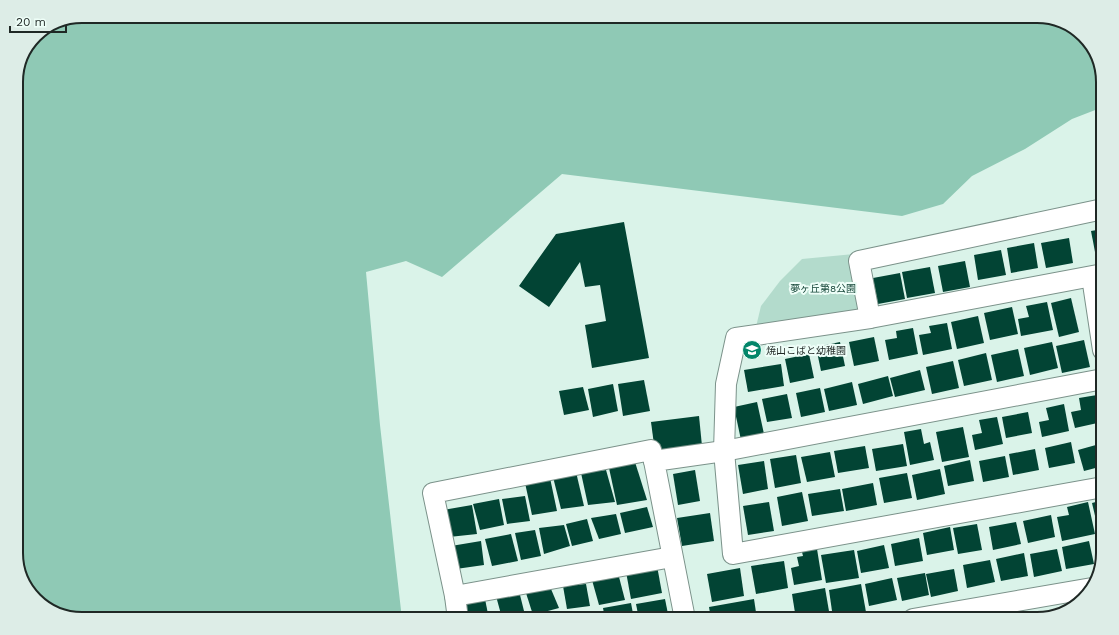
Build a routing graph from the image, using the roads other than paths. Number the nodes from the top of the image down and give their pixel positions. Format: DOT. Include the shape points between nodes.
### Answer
graph roads {
  1 [pos="1096,207"];
  2 [pos="1096,275"];
  3 [pos="870,318"];
  4 [pos="1096,380"];
  5 [pos="724,451"];
  6 [pos="654,461"];
  7 [pos="1096,488"];
  8 [pos="672,557"];
  9 [pos="1084,589"];
  10 [pos="455,596"];
  11 [pos="457,612"];
  12 [pos="684,612"];
  13 [pos="953,612"];
  1 -- 3 [label="street" via="859,262"];
  2 -- 3 [label="street"];
  3 -- 5 [label="street" via="736,338 726,384"];
  4 -- 5 [label="street"];
  5 -- 6 [label="street"];
  5 -- 7 [label="street" via="733,554"];
  6 -- 8 [label="street"];
  6 -- 10 [label="street" via="651,450 432,492"];
  8 -- 10 [label="street"];
  8 -- 12 [label="street"];
  9 -- 13 [label="street"];
  10 -- 11 [label="street"];
}
